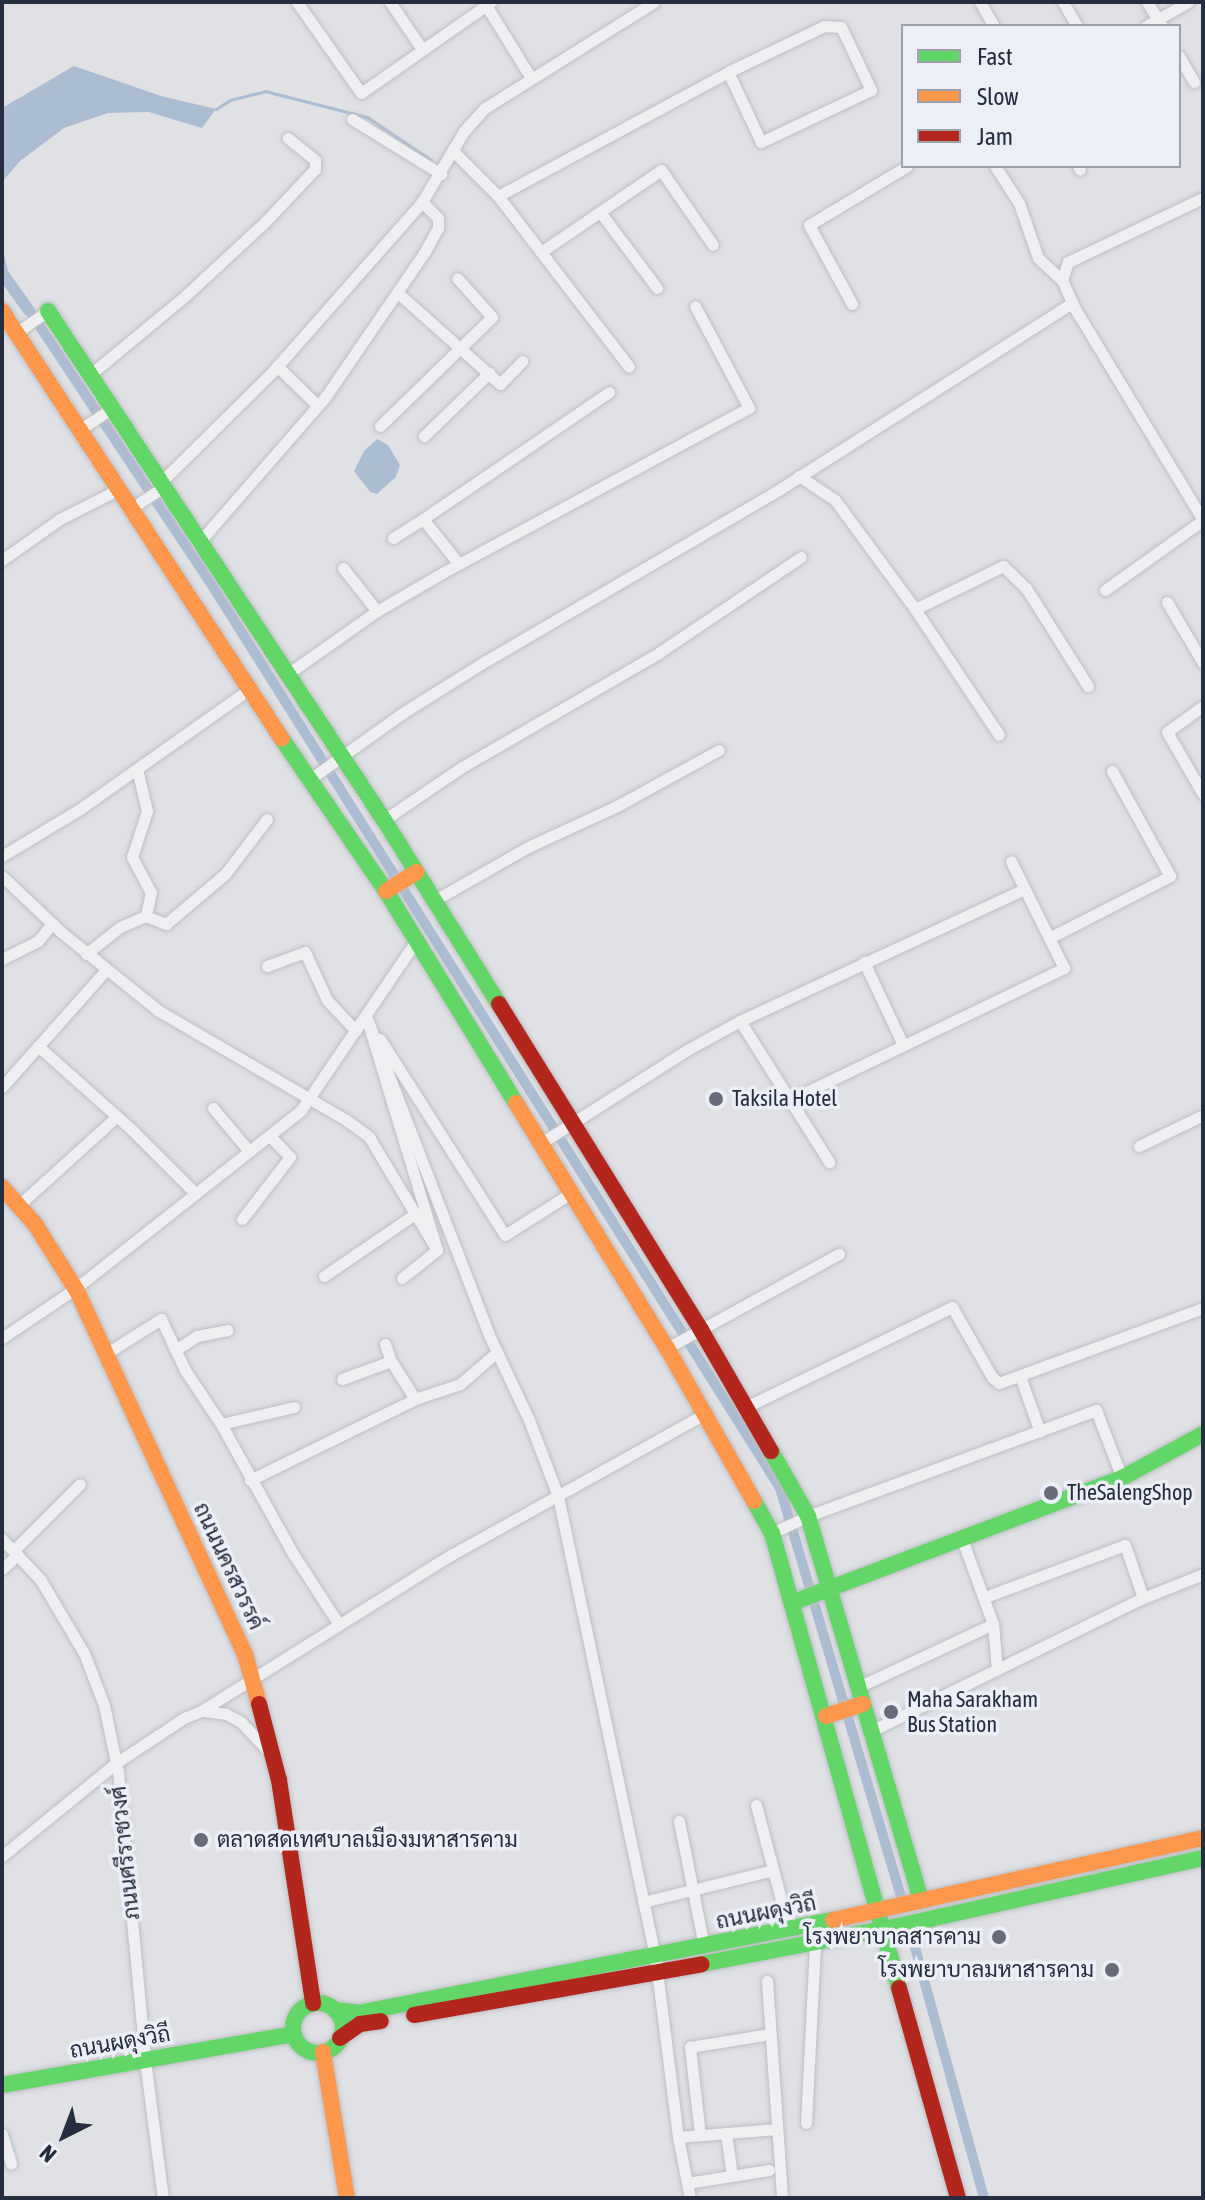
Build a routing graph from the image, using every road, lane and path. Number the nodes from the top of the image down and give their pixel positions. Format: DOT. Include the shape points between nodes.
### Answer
graph roads {
  1 [pos="297,2"];
  2 [pos="390,2"];
  3 [pos="654,2"];
  4 [pos="980,2"];
  5 [pos="1063,2"];
  6 [pos="1147,2"];
  7 [pos="1188,2"];
  8 [pos="487,3"];
  9 [pos="1160,23"];
  10 [pos="993,24"];
  11 [pos="1076,24"];
  12 [pos="422,49"];
  13 [pos="1181,59"];
  14 [pos="728,72"];
  15 [pos="531,78"];
  16 [pos="1194,82"];
  17 [pos="352,119"];
  18 [pos="288,138"];
  19 [pos="454,152"];
  20 [pos="904,168"];
  21 [pos="996,168"];
  22 [pos="441,174"];
  23 [pos="498,196"];
  24 [pos="1203,198"];
  25 [pos="422,202"];
  26 [pos="600,212"];
  27 [pos="713,245"];
  28 [pos="541,252"];
  29 [pos="457,278"];
  30 [pos="1062,280"];
  31 [pos="657,288"];
  32 [pos="398,293"];
  33 [pos="1072,303"];
  34 [pos="852,304"];
  35 [pos="695,306"];
  36 [pos="2,311"];
  37 [pos="48,311"];
  38 [pos="16,333"];
  39 [pos="461,348"];
  40 [pos="522,361"];
  41 [pos="277,366"];
  42 [pos="629,367"];
  43 [pos="92,373"];
  44 [pos="489,373"];
  45 [pos="609,392"];
  46 [pos="318,406"];
  47 [pos="114,407"];
  48 [pos="380,426"];
  49 [pos="79,430"];
  50 [pos="424,436"];
  51 [pos="799,476"];
  52 [pos="164,484"];
  53 [pos="119,489"];
  54 [pos="130,509"];
  55 [pos="423,519"];
  56 [pos="393,538"];
  57 [pos="201,540"];
  58 [pos="801,557"];
  59 [pos="2,560"];
  60 [pos="459,564"];
  61 [pos="343,568"];
  62 [pos="1105,590"];
  63 [pos="1167,602"];
  64 [pos="915,609"];
  65 [pos="377,611"];
  66 [pos="1203,663"];
  67 [pos="289,673"];
  68 [pos="1088,686"];
  69 [pos="248,690"];
  70 [pos="1203,706"];
  71 [pos="999,735"];
  72 [pos="719,750"];
  73 [pos="344,757"];
  74 [pos="137,769"];
  75 [pos="1112,771"];
  76 [pos="310,779"];
  77 [pos="1203,794"];
  78 [pos="267,819"];
  79 [pos="384,820"];
  80 [pos="2,856"];
  81 [pos="1011,861"];
  82 [pos="417,872"];
  83 [pos="2,876"];
  84 [pos="1025,889"];
  85 [pos="386,891"];
  86 [pos="435,900"];
  87 [pos="146,916"];
  88 [pos="52,924"];
  89 [pos="1049,938"];
  90 [pos="415,942"];
  91 [pos="86,954"];
  92 [pos="2,959"];
  93 [pos="864,962"];
  94 [pos="267,966"];
  95 [pos="105,971"];
  96 [pos="366,1016"];
  97 [pos="740,1021"];
  98 [pos="356,1031"];
  99 [pos="903,1045"];
  100 [pos="38,1046"];
  101 [pos="2,1087"];
  102 [pos="311,1099"];
  103 [pos="792,1099"];
  104 [pos="213,1108"];
  105 [pos="1203,1115"];
  106 [pos="116,1117"];
  107 [pos="574,1123"];
  108 [pos="269,1135"];
  109 [pos="541,1143"];
  110 [pos="1139,1146"];
  111 [pos="249,1151"];
  112 [pos="829,1162"];
  113 [pos="2,1187"];
  114 [pos="194,1192"];
  115 [pos="571,1193"];
  116 [pos="19,1205"];
  117 [pos="415,1214"];
  118 [pos="242,1219"];
  119 [pos="437,1250"];
  120 [pos="839,1254"];
  121 [pos="324,1276"];
  122 [pos="402,1278"];
  123 [pos="76,1288"];
  124 [pos="1203,1308"];
  125 [pos="227,1330"];
  126 [pos="701,1330"];
  127 [pos="2,1338"];
  128 [pos="385,1344"];
  129 [pos="667,1348"];
  130 [pos="177,1349"];
  131 [pos="497,1352"];
  132 [pos="107,1353"];
  133 [pos="391,1361"];
  134 [pos="1020,1376"];
  135 [pos="342,1379"];
  136 [pos="415,1399"];
  137 [pos="294,1407"];
  138 [pos="746,1407"];
  139 [pos="706,1413"];
  140 [pos="221,1424"];
  141 [pos="1040,1432"];
  142 [pos="1203,1434"];
  143 [pos="1122,1478"];
  144 [pos="250,1480"];
  145 [pos="80,1484"];
  146 [pos="558,1496"];
  147 [pos="808,1516"];
  148 [pos="772,1533"];
  149 [pos="2,1539"];
  150 [pos="962,1539"];
  151 [pos="16,1553"];
  152 [pos="2,1569"];
  153 [pos="1203,1574"];
  154 [pos="831,1588"];
  155 [pos="985,1597"];
  156 [pos="1143,1598"];
  157 [pos="794,1602"];
  158 [pos="338,1623"];
  159 [pos="993,1624"];
  160 [pos="997,1670"];
  161 [pos="253,1678"];
  162 [pos="858,1687"];
  163 [pos="863,1704"];
  164 [pos="201,1711"];
  165 [pos="826,1716"];
  166 [pos="871,1731"];
  167 [pos="273,1756"];
  168 [pos="116,1763"];
  169 [pos="756,1805"];
  170 [pos="679,1821"];
  171 [pos="1203,1838"];
  172 [pos="2,1856"];
  173 [pos="1203,1858"];
  174 [pos="773,1870"];
  175 [pos="693,1889"];
  176 [pos="643,1902"];
  177 [pos="916,1902"];
  178 [pos="884,1910"];
  179 [pos="888,1928"];
  180 [pos="789,1930"];
  181 [pos="702,1936"];
  182 [pos="815,1943"];
  183 [pos="656,1964"];
  184 [pos="767,1981"];
  185 [pos="313,2003"];
  186 [pos="335,2010"];
  187 [pos="294,2034"];
  188 [pos="770,2034"];
  189 [pos="340,2038"];
  190 [pos="323,2052"];
  191 [pos="145,2060"];
  192 [pos="2,2085"];
  193 [pos="806,2123"];
  194 [pos="777,2129"];
  195 [pos="726,2133"];
  196 [pos="2,2134"];
  197 [pos="700,2135"];
  198 [pos="678,2137"];
  199 [pos="11,2164"];
  200 [pos="769,2170"];
  201 [pos="732,2176"];
  202 [pos="687,2183"];
  203 [pos="163,2198"];
  204 [pos="347,2198"];
  205 [pos="690,2198"];
  206 [pos="782,2198"];
  207 [pos="958,2198"];
  1 -- 12 [label="street" via="361,93"];
  2 -- 12 [label="street"];
  3 -- 15 [label="street"];
  4 -- 10 [label="street"];
  5 -- 11 [label="street"];
  6 -- 9 [label="street"];
  7 -- 9 [label="street"];
  8 -- 12 [label="street"];
  8 -- 15 [label="street"];
  13 -- 16 [label="street"];
  14 -- 14 [label="street" via="761,142 871,90 841,27 833,24"];
  14 -- 23 [label="street"];
  15 -- 19 [label="street" via="485,108"];
  17 -- 22 [label="street"];
  18 -- 43 [label="street" via="315,160 315,169 185,296"];
  19 -- 22 [label="street"];
  19 -- 23 [label="street"];
  20 -- 34 [label="street" via="809,225"];
  21 -- 30 [label="street" via="1019,203 1038,258"];
  22 -- 25 [label="street"];
  23 -- 28 [label="street"];
  24 -- 30 [label="street" via="1068,262"];
  25 -- 32 [label="street" via="438,218 438,228"];
  25 -- 41 [label="street"];
  26 -- 27 [label="street" via="661,170"];
  26 -- 28 [label="street"];
  26 -- 31 [label="street"];
  28 -- 42 [label="street"];
  29 -- 39 [label="street" via="492,317"];
  30 -- 33 [label="street"];
  32 -- 39 [label="street"];
  32 -- 46 [label="street"];
  33 -- 51 [label="street"];
  33 -- 62 [label="street" via="1203,520"];
  35 -- 60 [label="street" via="749,408"];
  36 -- 38 [label="street"];
  37 -- 38 [label="street"];
  37 -- 43 [label="street"];
  38 -- 49 [label="street"];
  39 -- 44 [label="street"];
  39 -- 48 [label="street"];
  40 -- 44 [label="street" via="500,384"];
  41 -- 46 [label="street"];
  41 -- 52 [label="street"];
  43 -- 47 [label="street"];
  44 -- 50 [label="street"];
  45 -- 55 [label="street"];
  46 -- 57 [label="street"];
  47 -- 49 [label="street"];
  47 -- 52 [label="street"];
  49 -- 53 [label="street"];
  51 -- 64 [label="street" via="835,500"];
  51 -- 73 [label="street" via="479,665"];
  52 -- 54 [label="street"];
  52 -- 57 [label="street"];
  53 -- 54 [label="street"];
  53 -- 59 [label="street" via="60,519"];
  54 -- 69 [label="street"];
  55 -- 56 [label="street"];
  55 -- 60 [label="street"];
  57 -- 67 [label="street"];
  58 -- 79 [label="street" via="660,652 462,767"];
  60 -- 65 [label="street"];
  61 -- 65 [label="street"];
  63 -- 66 [label="street"];
  64 -- 68 [label="street" via="1003,566 1026,588"];
  64 -- 71 [label="street"];
  65 -- 67 [label="street"];
  67 -- 73 [label="street"];
  69 -- 74 [label="street"];
  69 -- 76 [label="street"];
  70 -- 77 [label="street" via="1167,732"];
  72 -- 86 [label="street"];
  73 -- 76 [label="street"];
  73 -- 79 [label="street"];
  74 -- 80 [label="street"];
  74 -- 87 [label="street" via="147,811 132,857 151,892"];
  75 -- 89 [label="street" via="1170,876"];
  76 -- 85 [label="street"];
  78 -- 87 [label="street" via="225,874 196,901 166,924"];
  79 -- 82 [label="street"];
  81 -- 84 [label="street"];
  82 -- 85 [label="street"];
  82 -- 86 [label="street"];
  83 -- 88 [label="street"];
  84 -- 89 [label="street"];
  84 -- 93 [label="street"];
  85 -- 90 [label="street"];
  86 -- 107 [label="street"];
  87 -- 91 [label="street" via="120,927"];
  88 -- 91 [label="street"];
  88 -- 92 [label="street" via="38,941"];
  89 -- 99 [label="street" via="1064,968"];
  90 -- 96 [label="street"];
  90 -- 109 [label="street"];
  91 -- 95 [label="street"];
  93 -- 97 [label="street"];
  93 -- 99 [label="street"];
  94 -- 98 [label="street" via="305,952 327,1000"];
  95 -- 100 [label="street"];
  95 -- 102 [label="street" via="159,1011"];
  96 -- 98 [label="street"];
  96 -- 115 [label="street" via="505,1235"];
  96 -- 119 [label="street"];
  96 -- 131 [label="street"];
  97 -- 103 [label="street"];
  97 -- 107 [label="street"];
  98 -- 102 [label="street"];
  99 -- 103 [label="street"];
  100 -- 101 [label="street"];
  100 -- 106 [label="street"];
  102 -- 108 [label="street"];
  102 -- 117 [label="street" via="369,1137"];
  103 -- 112 [label="street"];
  104 -- 111 [label="street"];
  105 -- 110 [label="street"];
  106 -- 114 [label="street"];
  106 -- 116 [label="street"];
  107 -- 109 [label="street"];
  107 -- 126 [label="street"];
  108 -- 111 [label="street"];
  108 -- 118 [label="street" via="290,1157"];
  109 -- 115 [label="street"];
  111 -- 114 [label="street"];
  113 -- 116 [label="street, ถนนนครสวรรค์"];
  114 -- 123 [label="street"];
  115 -- 129 [label="street"];
  116 -- 123 [label="street, ถนนนครสวรรค์"];
  117 -- 119 [label="street"];
  117 -- 121 [label="street"];
  119 -- 122 [label="street"];
  120 -- 126 [label="street"];
  123 -- 127 [label="street"];
  123 -- 132 [label="street, ถนนนครสวรรค์"];
  124 -- 134 [label="street"];
  125 -- 130 [label="street" via="197,1336"];
  126 -- 129 [label="street"];
  126 -- 138 [label="street"];
  128 -- 133 [label="street"];
  129 -- 139 [label="street"];
  130 -- 132 [label="street" via="161,1319"];
  130 -- 140 [label="street" via="189,1378"];
  131 -- 136 [label="street" via="460,1384"];
  131 -- 146 [label="street"];
  132 -- 161 [label="street, ถนนนครสวรรค์"];
  133 -- 135 [label="street"];
  133 -- 136 [label="street"];
  134 -- 138 [label="street" via="999,1383 992,1377 952,1307"];
  134 -- 141 [label="street"];
  136 -- 144 [label="street"];
  137 -- 140 [label="street"];
  138 -- 147 [label="street"];
  139 -- 146 [label="street"];
  139 -- 148 [label="street"];
  140 -- 144 [label="street"];
  141 -- 143 [label="street" via="1096,1410"];
  141 -- 147 [label="street"];
  142 -- 143 [label="street"];
  143 -- 150 [label="street"];
  144 -- 158 [label="street"];
  145 -- 151 [label="street"];
  146 -- 158 [label="street"];
  146 -- 176 [label="street"];
  147 -- 148 [label="street"];
  147 -- 154 [label="street"];
  148 -- 157 [label="street"];
  149 -- 151 [label="street, ภนนศรีราชวงศ์"];
  150 -- 154 [label="street"];
  150 -- 155 [label="street"];
  151 -- 152 [label="street"];
  151 -- 168 [label="street, ภนนศรีราชวงศ์" via="40,1579 84,1653 104,1705"];
  153 -- 156 [label="street"];
  154 -- 157 [label="street"];
  154 -- 162 [label="street"];
  155 -- 156 [label="street" via="1125,1545"];
  155 -- 159 [label="street"];
  156 -- 160 [label="street"];
  157 -- 165 [label="street"];
  158 -- 161 [label="street"];
  159 -- 160 [label="street"];
  159 -- 162 [label="street"];
  160 -- 166 [label="street"];
  161 -- 164 [label="street"];
  161 -- 167 [label="street, ถนนนครสวรรค์"];
  162 -- 163 [label="street"];
  163 -- 165 [label="street"];
  163 -- 166 [label="street"];
  164 -- 167 [label="street" via="241,1722"];
  164 -- 168 [label="street"];
  165 -- 178 [label="street"];
  166 -- 177 [label="street"];
  167 -- 185 [label="street, ถนนนครสวรรค์"];
  168 -- 172 [label="street"];
  168 -- 191 [label="street, ภนนศรีราชวงศ์"];
  169 -- 174 [label="street"];
  170 -- 175 [label="street"];
  171 -- 177 [label="street, ถนนผดุงวิถี"];
  173 -- 179 [label="street, ถนนผดุงวิถี"];
  174 -- 175 [label="street"];
  174 -- 180 [label="street"];
  175 -- 176 [label="street"];
  175 -- 181 [label="street"];
  176 -- 183 [label="street"];
  177 -- 178 [label="street, ถนนผดุงวิถี"];
  178 -- 179 [label="street"];
  178 -- 180 [label="street, ถนนผดุงวิถี"];
  179 -- 182 [label="street, ถนนผดุงวิถี"];
  179 -- 207 [label="street"];
  180 -- 183 [label="street, ถนนผดุงวิถี"];
  182 -- 183 [label="street, ถนนผดุงวิถี"];
  182 -- 193 [label="street"];
  183 -- 186 [label="street, ถนนผดุงวิถี" via="358,2013"];
  183 -- 189 [label="street, ถนนผดุงวิถี" via="576,1989 360,2024"];
  183 -- 198 [label="street"];
  184 -- 188 [label="street"];
  185 -- 186 [label="street"];
  185 -- 187 [label="street" via="295,2018"];
  186 -- 189 [label="street" via="342,2023"];
  187 -- 190 [label="street" via="305,2049"];
  187 -- 191 [label="street, ถนนผดุงวิถี"];
  188 -- 194 [label="street"];
  188 -- 197 [label="street" via="690,2047"];
  189 -- 190 [label="street"];
  190 -- 204 [label="street"];
  191 -- 192 [label="street, ถนนผดุงวิถี"];
  191 -- 203 [label="street, ภนนศรีราชวงศ์"];
  194 -- 195 [label="street"];
  194 -- 206 [label="street"];
  195 -- 197 [label="street"];
  195 -- 201 [label="street"];
  196 -- 199 [label="street"];
  197 -- 198 [label="street"];
  198 -- 202 [label="street"];
  200 -- 201 [label="street"];
  201 -- 202 [label="street"];
  202 -- 205 [label="street"];
}
